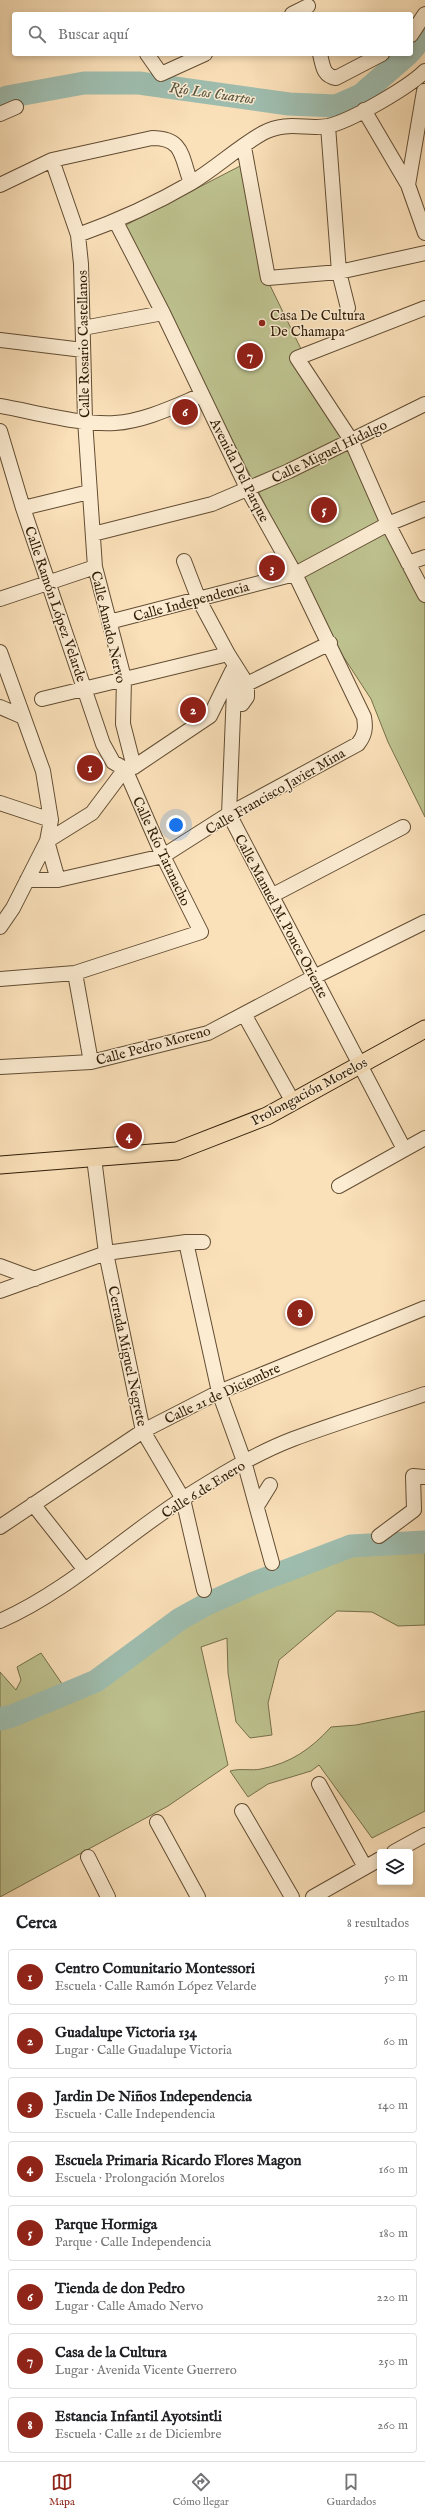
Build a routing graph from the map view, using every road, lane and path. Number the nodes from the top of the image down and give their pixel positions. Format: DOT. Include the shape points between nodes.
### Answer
graph roads {
  1 [pos="309,7"];
  2 [pos="297,12"];
  3 [pos="425,14"];
  4 [pos="413,32"];
  5 [pos="149,56"];
  6 [pos="201,56"];
  7 [pos="321,56"];
  8 [pos="378,56"];
  9 [pos="425,71"];
  10 [pos="421,88"];
  11 [pos="16,107"];
  12 [pos="364,110"];
  13 [pos="0,114"];
  14 [pos="328,126"];
  15 [pos="244,148"];
  16 [pos="52,160"];
  17 [pos="191,183"];
  18 [pos="0,185"];
  19 [pos="408,185"];
  20 [pos="116,222"];
  21 [pos="425,233"];
  22 [pos="78,235"];
  23 [pos="425,253"];
  24 [pos="339,272"];
  25 [pos="348,308"];
  26 [pos="425,308"];
  27 [pos="163,313"];
  28 [pos="83,328"];
  29 [pos="0,340"];
  30 [pos="83,350"];
  31 [pos="202,395"];
  32 [pos="425,404"];
  33 [pos="0,406"];
  34 [pos="85,420"];
  35 [pos="0,431"];
  36 [pos="351,440"];
  37 [pos="248,490"];
  38 [pos="89,492"];
  39 [pos="23,508"];
  40 [pos="425,509"];
  41 [pos="388,524"];
  42 [pos="93,534"];
  43 [pos="425,557"];
  44 [pos="184,561"];
  45 [pos="408,563"];
  46 [pos="95,566"];
  47 [pos="295,574"];
  48 [pos="49,581"];
  49 [pos="425,595"];
  50 [pos="0,599"];
  51 [pos="199,600"];
  52 [pos="109,622"];
  53 [pos="330,643"];
  54 [pos="0,652"];
  55 [pos="231,660"];
  56 [pos="124,678"];
  57 [pos="246,684"];
  58 [pos="84,687"];
  59 [pos="42,698"];
  60 [pos="0,707"];
  61 [pos="21,716"];
  62 [pos="364,717"];
  63 [pos="129,768"];
  64 [pos="0,803"];
  65 [pos="229,814"];
  66 [pos="51,820"];
  67 [pos="403,826"];
  68 [pos="47,841"];
  69 [pos="163,856"];
  70 [pos="27,880"];
  71 [pos="58,880"];
  72 [pos="273,895"];
  73 [pos="425,922"];
  74 [pos="0,927"];
  75 [pos="75,973"];
  76 [pos="314,977"];
  77 [pos="0,979"];
  78 [pos="244,1014"];
  79 [pos="425,1029"];
  80 [pos="91,1062"];
  81 [pos="360,1064"];
  82 [pos="0,1067"];
  83 [pos="293,1102"];
  84 [pos="425,1138"];
  85 [pos="404,1149"];
  86 [pos="94,1158"];
  87 [pos="0,1165"];
  88 [pos="338,1186"];
  89 [pos="186,1242"];
  90 [pos="203,1242"];
  91 [pos="106,1253"];
  92 [pos="0,1266"];
  93 [pos="35,1278"];
  94 [pos="0,1291"];
  95 [pos="425,1308"];
  96 [pos="219,1392"];
  97 [pos="425,1394"];
  98 [pos="143,1431"];
  99 [pos="244,1461"];
  100 [pos="425,1478"];
  101 [pos="270,1485"];
  102 [pos="183,1499"];
  103 [pos="33,1504"];
  104 [pos="257,1506"];
  105 [pos="0,1527"];
  106 [pos="379,1536"];
  107 [pos="272,1563"];
  108 [pos="86,1570"];
  109 [pos="204,1590"];
  110 [pos="0,1621"];
  111 [pos="320,1784"];
  112 [pos="242,1811"];
  113 [pos="157,1822"];
  114 [pos="425,1836"];
  115 [pos="400,1849"];
  116 [pos="88,1857"];
  117 [pos="377,1861"];
  118 [pos="365,1867"];
  119 [pos="108,1897"];
  120 [pos="198,1897"];
  121 [pos="292,1897"];
  122 [pos="313,1897"];
  1 -- 2 [label="street"];
  3 -- 4 [label="street"];
  5 -- 6 [label="street" via="161,74"];
  7 -- 8 [label="street" via="325,73 336,78"];
  9 -- 10 [label="street"];
  10 -- 12 [label="street"];
  10 -- 19 [label="street"];
  11 -- 13 [label="street"];
  12 -- 14 [label="street"];
  12 -- 19 [label="street"];
  14 -- 15 [label="street" via="293,125 264,133"];
  14 -- 24 [label="street"];
  15 -- 17 [label="street"];
  15 -- 24 [label="street" via="268,278"];
  16 -- 17 [label="street" via="152,138 165,138 172,140 177,147"];
  16 -- 18 [label="street"];
  16 -- 22 [label="street, Calle Rosario Castellanos"];
  17 -- 20 [label="street"];
  19 -- 21 [label="street"];
  20 -- 22 [label="street"];
  20 -- 27 [label="street, Avenida Del Parque"];
  22 -- 28 [label="street, Calle Rosario Castellanos"];
  23 -- 24 [label="street"];
  24 -- 25 [label="street"];
  26 -- 36 [label="street" via="297,358"];
  27 -- 28 [label="street"];
  27 -- 31 [label="street, Avenida Del Parque"];
  28 -- 30 [label="street, Calle Rosario Castellanos"];
  29 -- 30 [label="street"];
  30 -- 34 [label="street, Calle Rosario Castellanos"];
  31 -- 34 [label="street" via="150,416 115,423"];
  31 -- 37 [label="street, Avenida Del Parque"];
  32 -- 36 [label="street, Calle Miguel Hidalgo"];
  33 -- 34 [label="street"];
  34 -- 38 [label="street, Calle Rosario Castellanos"];
  35 -- 39 [label="street, Calle Ramón López Velarde"];
  36 -- 37 [label="street, Calle Miguel Hidalgo"];
  36 -- 41 [label="street"];
  37 -- 42 [label="street, Calle Miguel Hidalgo" via="212,504"];
  37 -- 47 [label="street, Avenida Del Parque"];
  38 -- 39 [label="street"];
  38 -- 42 [label="street, Calle Rosario Castellanos"];
  39 -- 48 [label="street, Calle Ramón López Velarde"];
  40 -- 41 [label="street, Calle Independencia"];
  41 -- 45 [label="street"];
  41 -- 47 [label="street, Calle Independencia"];
  42 -- 46 [label="street, Calle Amado Nervo"];
  43 -- 45 [label="street"];
  44 -- 51 [label="street"];
  45 -- 49 [label="street"];
  46 -- 48 [label="street"];
  46 -- 52 [label="street, Calle Amado Nervo"];
  47 -- 51 [label="street, Calle Independencia"];
  47 -- 53 [label="street, Avenida Del Parque"];
  48 -- 50 [label="street"];
  48 -- 58 [label="street, Calle Ramón López Velarde"];
  51 -- 52 [label="street, Calle Independencia"];
  51 -- 55 [label="street"];
  52 -- 56 [label="street, Calle Amado Nervo"];
  53 -- 57 [label="street"];
  53 -- 62 [label="street, Avenida Del Parque"];
  54 -- 61 [label="street"];
  55 -- 56 [label="street"];
  55 -- 57 [label="street"];
  55 -- 57 [label="street" via="242,704 246,697"];
  55 -- 63 [label="street" via="210,716"];
  55 -- 65 [label="street"];
  56 -- 58 [label="street"];
  56 -- 63 [label="street, Calle Amado Nervo" via="122,724"];
  58 -- 59 [label="street"];
  58 -- 63 [label="street, Calle Ramón López Velarde" via="103,744 112,762"];
  60 -- 61 [label="street"];
  61 -- 66 [label="street" via="43,771"];
  62 -- 65 [label="street, Calle Francisco Javier Mina" via="366,728 358,744"];
  63 -- 68 [label="street" via="92,813"];
  63 -- 69 [label="street, Calle Río Tatanacho"];
  64 -- 66 [label="street"];
  65 -- 69 [label="street, Calle Francisco Javier Mina"];
  65 -- 72 [label="street, Calle Manuel M. Ponce Oriente"];
  66 -- 68 [label="street"];
  67 -- 72 [label="street"];
  68 -- 70 [label="street"];
  68 -- 71 [label="street"];
  69 -- 71 [label="street, Calle Francisco Javier Mina"];
  69 -- 75 [label="street, Calle Río Tatanacho" via="201,932"];
  70 -- 71 [label="street, Calle Francisco Javier Mina"];
  70 -- 74 [label="street"];
  72 -- 76 [label="street, Calle Manuel M. Ponce Oriente"];
  73 -- 76 [label="street, Calle Pedro Moreno"];
  75 -- 77 [label="street"];
  75 -- 80 [label="street"];
  76 -- 78 [label="street, Calle Pedro Moreno"];
  76 -- 81 [label="street, Calle Manuel M. Ponce Oriente"];
  78 -- 80 [label="street, Calle Pedro Moreno" via="208,1033"];
  78 -- 83 [label="street"];
  79 -- 81 [label="main road, Prolongación Morelos"];
  80 -- 82 [label="street, Calle Pedro Moreno"];
  81 -- 83 [label="main road, Prolongación Morelos"];
  81 -- 85 [label="street, Calle Manuel M. Ponce Oriente"];
  83 -- 86 [label="main road, Prolongación Morelos" via="267,1116 177,1151"];
  84 -- 85 [label="street"];
  85 -- 88 [label="street"];
  86 -- 87 [label="main road, Prolongación Morelos"];
  86 -- 91 [label="street, Cerrada Miguel Negrete"];
  89 -- 90 [label="street"];
  89 -- 91 [label="street"];
  89 -- 96 [label="street"];
  91 -- 93 [label="street"];
  91 -- 98 [label="street, Cerrada Miguel Negrete"];
  92 -- 93 [label="street"];
  93 -- 94 [label="street"];
  95 -- 96 [label="street, Calle 21 de Diciembre"];
  96 -- 98 [label="street, Calle 21 de Diciembre"];
  96 -- 99 [label="street"];
  97 -- 99 [label="street, Calle 6 de Enero" via="292,1439"];
  98 -- 102 [label="street, Cerrada Miguel Negrete"];
  98 -- 103 [label="street, Calle 21 de Diciembre"];
  99 -- 102 [label="street, Calle 6 de Enero"];
  99 -- 104 [label="street"];
  100 -- 106 [label="street" via="413,1476 414,1510"];
  101 -- 104 [label="street"];
  102 -- 108 [label="street, Calle 6 de Enero"];
  102 -- 109 [label="street, Cerrada Miguel Negrete"];
  103 -- 105 [label="street, Calle 21 de Diciembre"];
  103 -- 108 [label="street"];
  104 -- 107 [label="street"];
  108 -- 110 [label="street, Calle 6 de Enero" via="26,1609"];
  111 -- 118 [label="street"];
  112 -- 121 [label="street"];
  113 -- 120 [label="street"];
  114 -- 115 [label="street"];
  116 -- 119 [label="street"];
  117 -- 118 [label="street"];
  118 -- 122 [label="street"];
}
